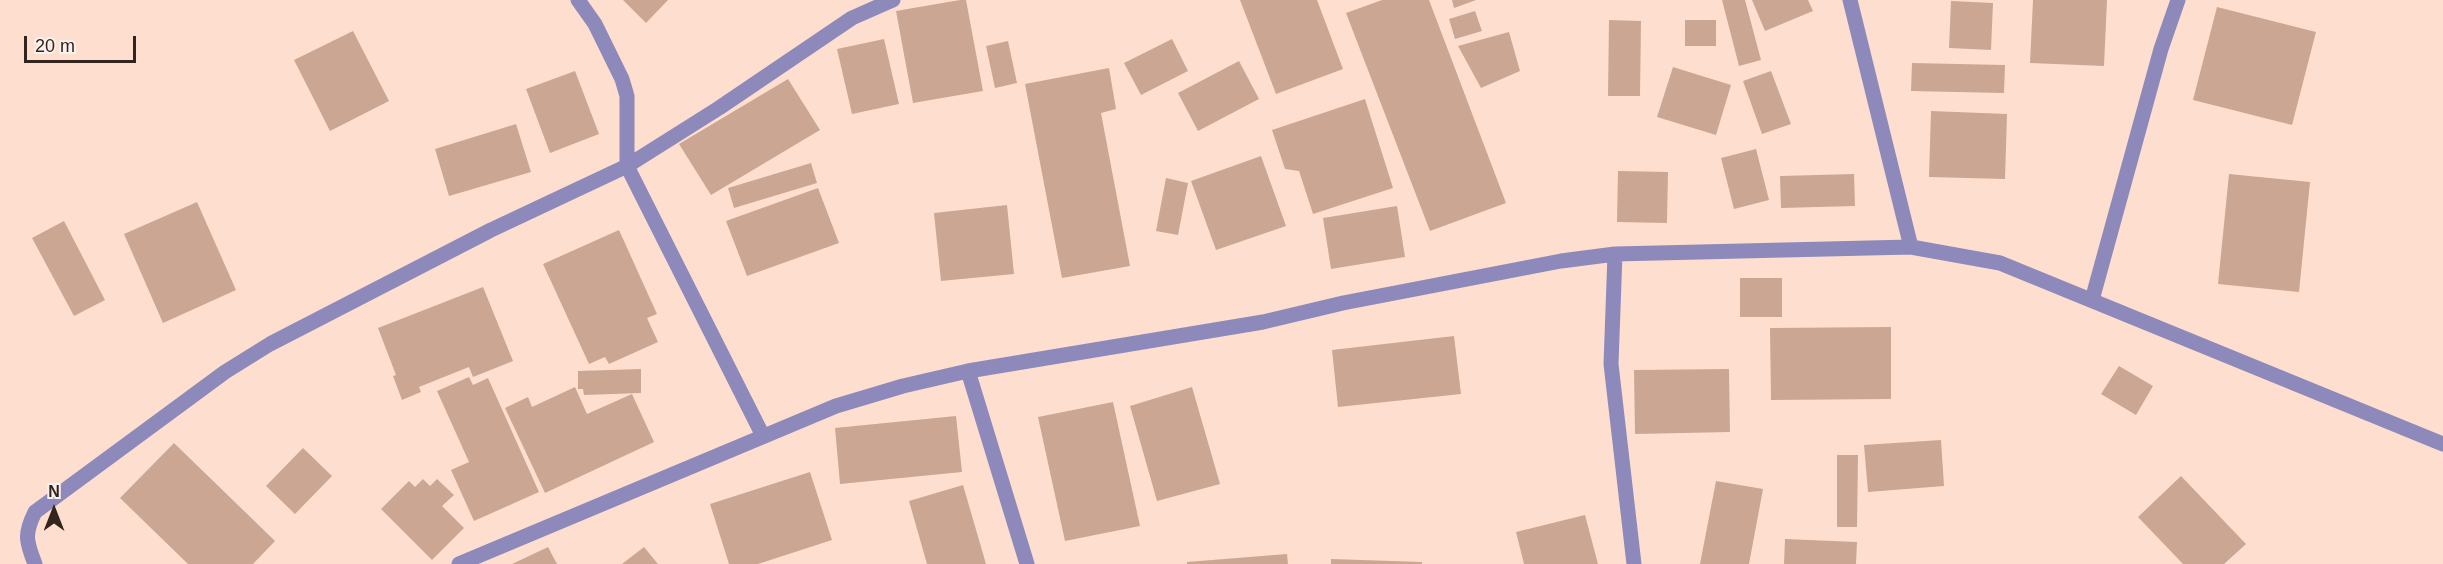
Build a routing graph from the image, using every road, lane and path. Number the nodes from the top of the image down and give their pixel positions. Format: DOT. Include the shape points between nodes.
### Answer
graph roads {
  1 [pos="578,0"];
  2 [pos="893,0"];
  3 [pos="1850,0"];
  4 [pos="2178,0"];
  5 [pos="627,166"];
  6 [pos="1911,247"];
  7 [pos="1615,254"];
  8 [pos="2092,300"];
  9 [pos="968,371"];
  10 [pos="763,436"];
  11 [pos="2443,444"];
  12 [pos="35,564"];
  13 [pos="459,564"];
  14 [pos="1027,564"];
  15 [pos="1634,564"];
  1 -- 5 [label="street" via="595,24 622,79 627,96"];
  2 -- 5 [label="street" via="852,18"];
  3 -- 6 [label="street"];
  4 -- 8 [label="street"];
  5 -- 10 [label="street"];
  5 -- 12 [label="street" via="460,246 270,344 225,372 35,512 27,529 27,545"];
  6 -- 7 [label="street"];
  6 -- 8 [label="street" via="2000,262"];
  7 -- 9 [label="street" via="1515,269 1263,322"];
  7 -- 15 [label="street" via="1611,364"];
  8 -- 11 [label="street"];
  9 -- 10 [label="street" via="836,406"];
  9 -- 14 [label="street"];
  10 -- 13 [label="street"];
}
